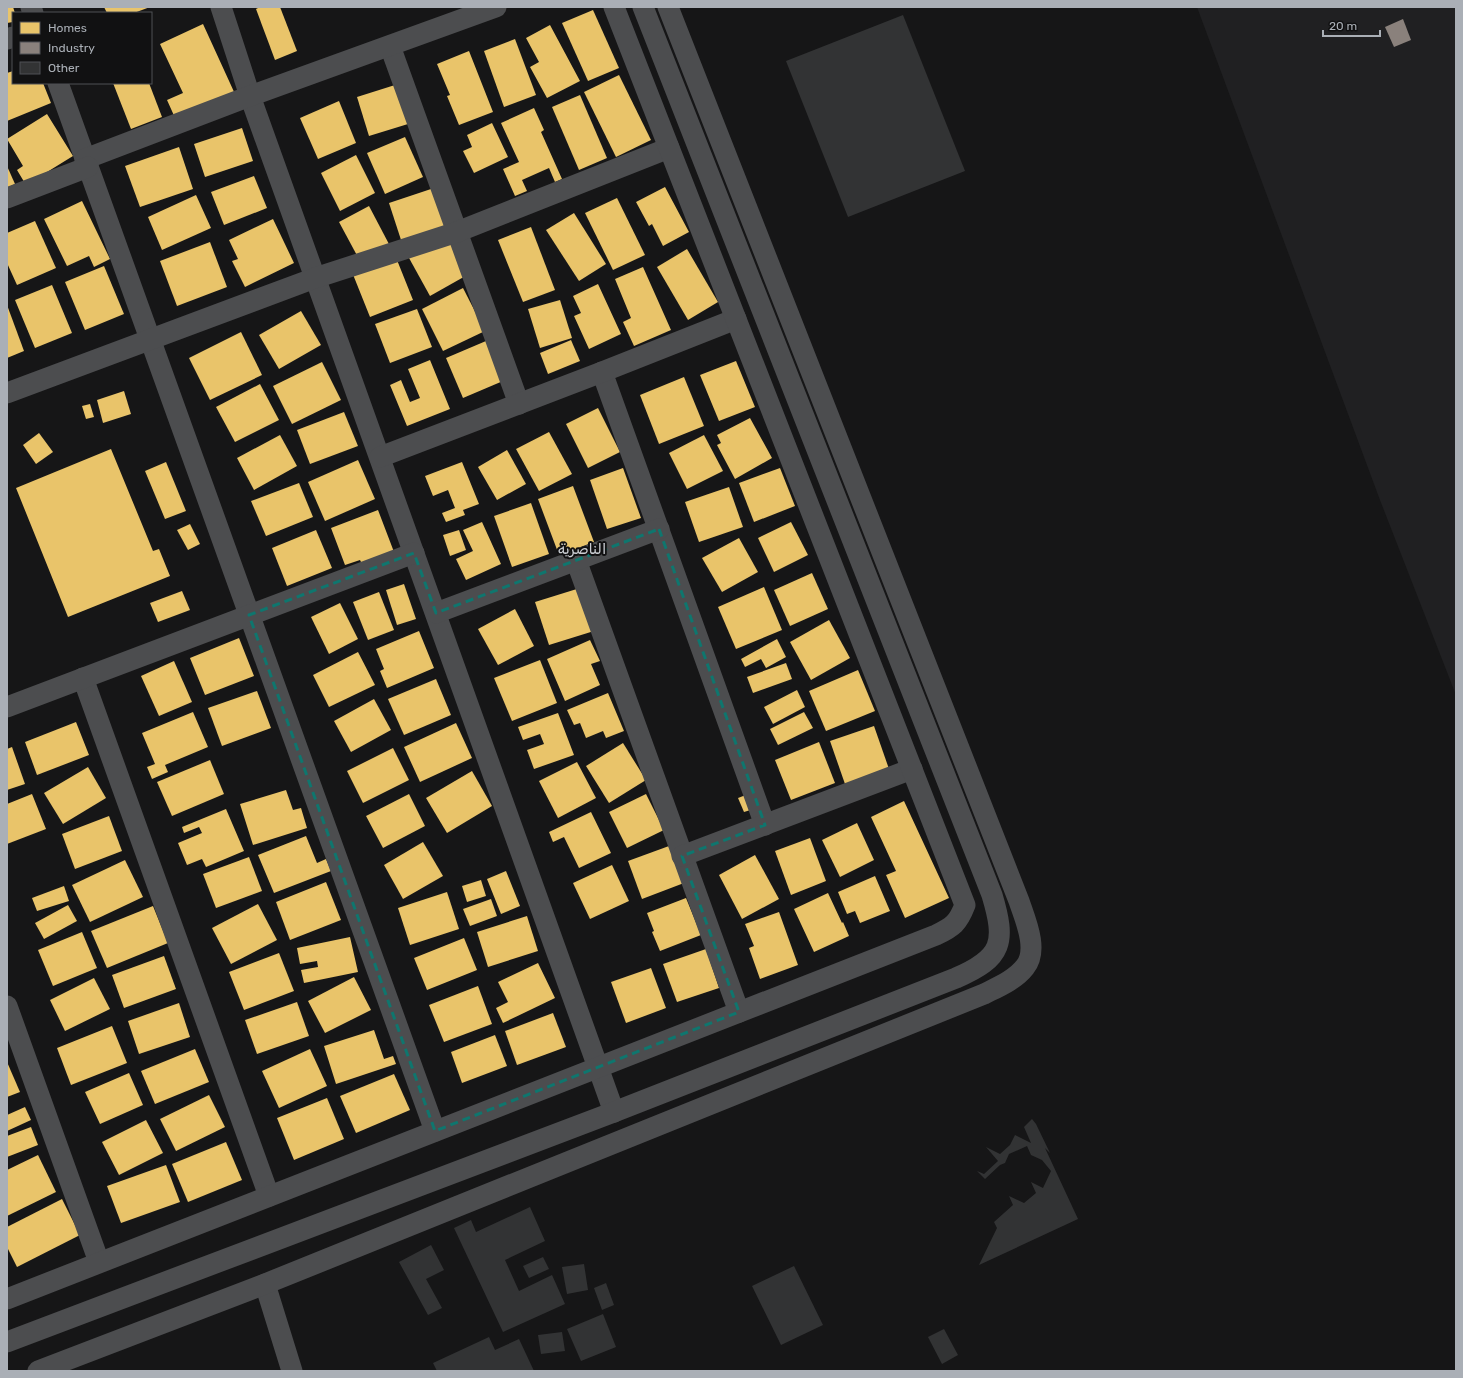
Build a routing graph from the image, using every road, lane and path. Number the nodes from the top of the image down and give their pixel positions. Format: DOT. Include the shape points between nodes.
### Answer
graph roads {
  1 [pos="221,7"];
  2 [pos="496,7"];
  3 [pos="614,7"];
  4 [pos="643,7"];
  5 [pos="668,7"];
  6 [pos="390,46"];
  7 [pos="58,84"];
  8 [pos="250,96"];
  9 [pos="669,148"];
  10 [pos="87,163"];
  11 [pos="7,198"];
  12 [pos="457,232"];
  13 [pos="315,278"];
  14 [pos="736,319"];
  15 [pos="150,339"];
  16 [pos="602,372"];
  17 [pos="7,393"];
  18 [pos="519,404"];
  19 [pos="380,457"];
  20 [pos="659,529"];
  21 [pos="414,553"];
  22 [pos="576,560"];
  23 [pos="436,613"];
  24 [pos="249,615"];
  25 [pos="83,678"];
  26 [pos="7,707"];
  27 [pos="912,769"];
  28 [pos="765,824"];
  29 [pos="682,856"];
  30 [pos="7,1006"];
  31 [pos="739,1012"];
  32 [pos="599,1067"];
  33 [pos="614,1112"];
  34 [pos="435,1131"];
  35 [pos="269,1196"];
  36 [pos="99,1262"];
  37 [pos="265,1284"];
  38 [pos="7,1298"];
  39 [pos="7,1342"];
  40 [pos="38,1371"];
  41 [pos="292,1371"];
  1 -- 8 [label="street"];
  2 -- 6 [label="street"];
  3 -- 9 [label="street"];
  4 -- 33 [label="street" via="992,895 1000,930 999,942 994,952 972,971"];
  5 -- 37 [label="street" via="1019,901 1031,941 1030,955 1026,967 1017,975 984,994"];
  6 -- 8 [label="street"];
  6 -- 12 [label="street"];
  7 -- 10 [label="street"];
  8 -- 10 [label="street"];
  8 -- 13 [label="street"];
  9 -- 12 [label="street"];
  9 -- 14 [label="street"];
  10 -- 11 [label="street"];
  10 -- 15 [label="street"];
  12 -- 13 [label="street"];
  12 -- 18 [label="street"];
  13 -- 15 [label="street"];
  13 -- 19 [label="street"];
  14 -- 16 [label="street"];
  14 -- 27 [label="street"];
  15 -- 17 [label="street"];
  15 -- 24 [label="street"];
  16 -- 18 [label="street"];
  16 -- 20 [label="street"];
  18 -- 19 [label="street"];
  19 -- 21 [label="street"];
  20 -- 22 [label="street"];
  20 -- 28 [label="street"];
  21 -- 23 [label="street"];
  21 -- 24 [label="street"];
  22 -- 23 [label="street"];
  22 -- 29 [label="street"];
  23 -- 32 [label="street"];
  24 -- 25 [label="street"];
  24 -- 34 [label="street"];
  25 -- 26 [label="street"];
  25 -- 35 [label="street"];
  27 -- 28 [label="street"];
  27 -- 31 [label="street" via="965,905 956,924 936,935"];
  28 -- 29 [label="street"];
  29 -- 31 [label="street"];
  30 -- 36 [label="street"];
  31 -- 32 [label="street"];
  32 -- 33 [label="street"];
  32 -- 34 [label="street"];
  33 -- 39 [label="street"];
  34 -- 35 [label="street"];
  35 -- 36 [label="street"];
  36 -- 38 [label="street"];
  37 -- 40 [label="street"];
  37 -- 41 [label="street"];
}
